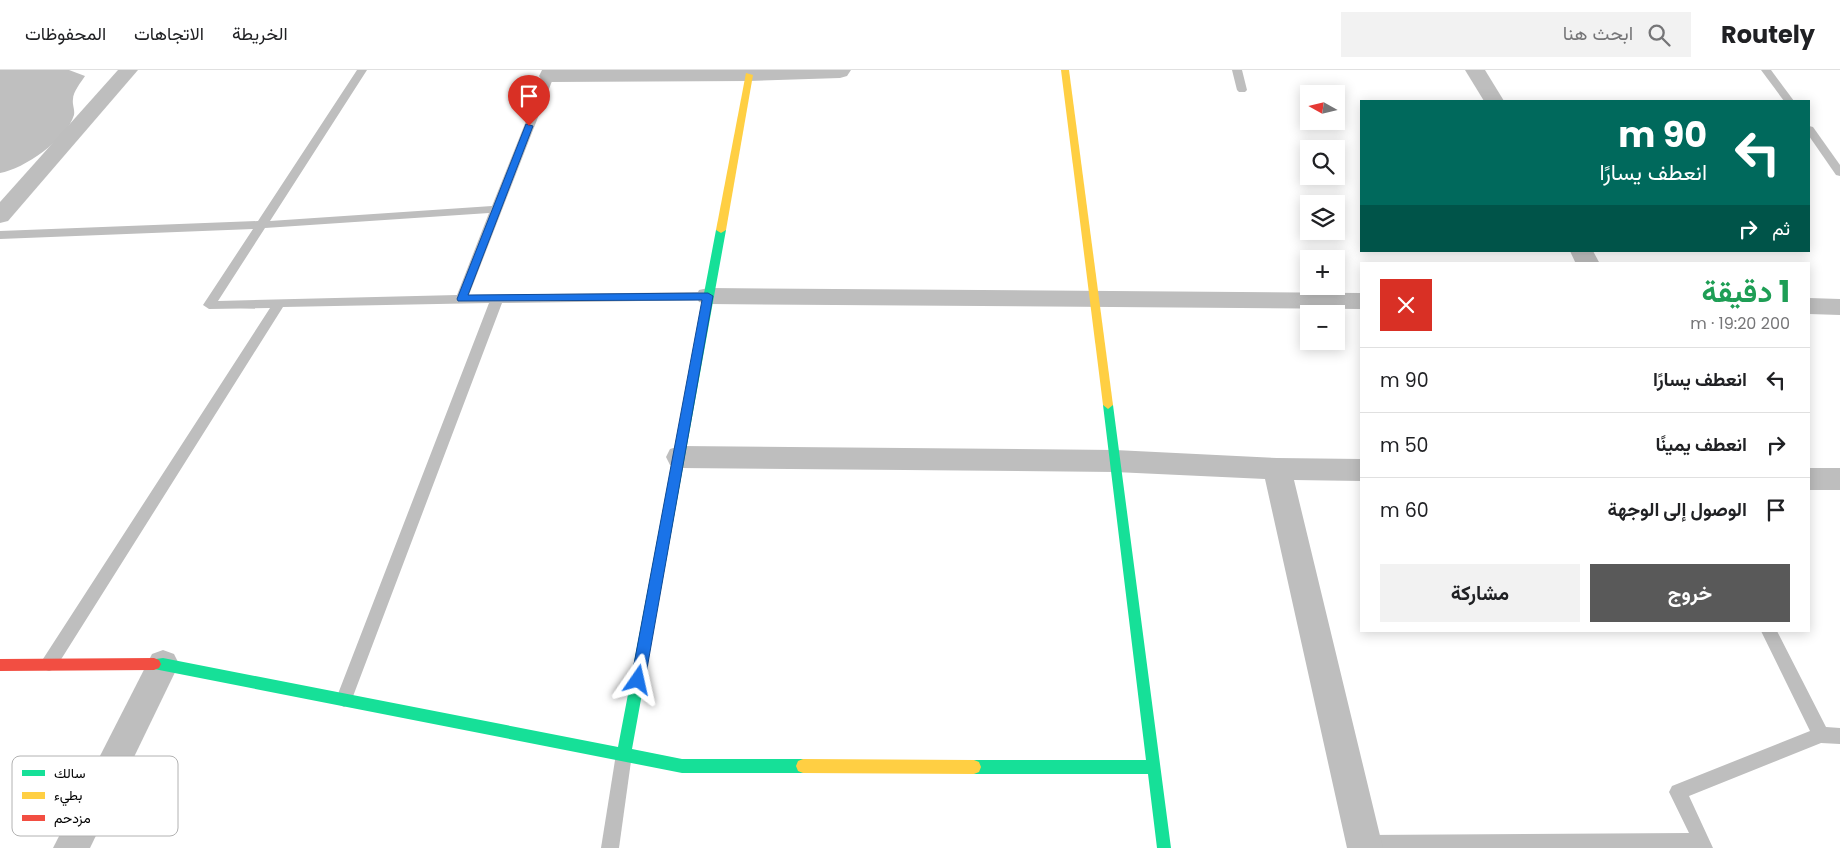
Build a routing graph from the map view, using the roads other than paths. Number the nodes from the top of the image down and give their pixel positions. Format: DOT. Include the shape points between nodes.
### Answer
graph roads {
  1 [pos="128,70"];
  2 [pos="362,70"];
  3 [pos="841,70"];
  4 [pos="1065,70"];
  5 [pos="1237,70"];
  6 [pos="1476,70"];
  7 [pos="1766,70"];
  8 [pos="550,73"];
  9 [pos="749,75"];
  10 [pos="1242,90"];
  11 [pos="1493,100"];
  12 [pos="1788,100"];
  13 [pos="1810,130"];
  14 [pos="1840,173"];
  15 [pos="497,209"];
  16 [pos="0,216"];
  17 [pos="260,225"];
  18 [pos="0,235"];
  19 [pos="708,296"];
  20 [pos="496,298"];
  21 [pos="1094,298"];
  22 [pos="462,299"];
  23 [pos="1360,301"];
  24 [pos="278,304"];
  25 [pos="1810,306"];
  26 [pos="1840,307"];
  27 [pos="680,456"];
  28 [pos="1115,461"];
  29 [pos="1278,469"];
  30 [pos="1360,470"];
  31 [pos="1810,478"];
  32 [pos="1840,479"];
  33 [pos="1770,632"];
  34 [pos="163,664"];
  35 [pos="0,665"];
  36 [pos="49,665"];
  37 [pos="344,699"];
  38 [pos="1821,735"];
  39 [pos="1840,736"];
  40 [pos="624,754"];
  41 [pos="117,756"];
  42 [pos="1154,767"];
  43 [pos="77,836"];
  44 [pos="1703,845"];
  45 [pos="1365,846"];
  46 [pos="71,848"];
  47 [pos="610,848"];
  48 [pos="1164,848"];
  1 -- 16 [label="street"];
  2 -- 17 [label="lane"];
  3 -- 9 [label="street"];
  4 -- 21 [label="street"];
  5 -- 10 [label="lane"];
  6 -- 11 [label="street"];
  7 -- 12 [label="lane"];
  8 -- 9 [label="street"];
  8 -- 15 [label="lane"];
  9 -- 19 [label="street"];
  13 -- 14 [label="lane"];
  15 -- 17 [label="lane"];
  15 -- 22 [label="lane"];
  17 -- 18 [label="lane"];
  17 -- 24 [label="lane" via="209,305"];
  19 -- 20 [label="lane"];
  19 -- 21 [label="street"];
  19 -- 27 [label="street"];
  20 -- 22 [label="lane"];
  20 -- 37 [label="lane"];
  21 -- 23 [label="street"];
  21 -- 28 [label="street"];
  22 -- 24 [label="lane"];
  24 -- 36 [label="lane"];
  25 -- 26 [label="street"];
  27 -- 28 [label="street"];
  27 -- 40 [label="street"];
  28 -- 29 [label="street"];
  28 -- 42 [label="street"];
  29 -- 30 [label="street"];
  29 -- 45 [label="street"];
  31 -- 32 [label="street"];
  33 -- 38 [label="lane"];
  34 -- 36 [label="street"];
  34 -- 37 [label="street"];
  34 -- 41 [label="street"];
  35 -- 36 [label="street"];
  37 -- 40 [label="street"];
  38 -- 39 [label="lane"];
  38 -- 44 [label="lane" via="1678,792"];
  40 -- 42 [label="street" via="682,766"];
  40 -- 47 [label="lane"];
  42 -- 48 [label="street"];
  43 -- 46 [label="street"];
  44 -- 45 [label="lane"];
}
